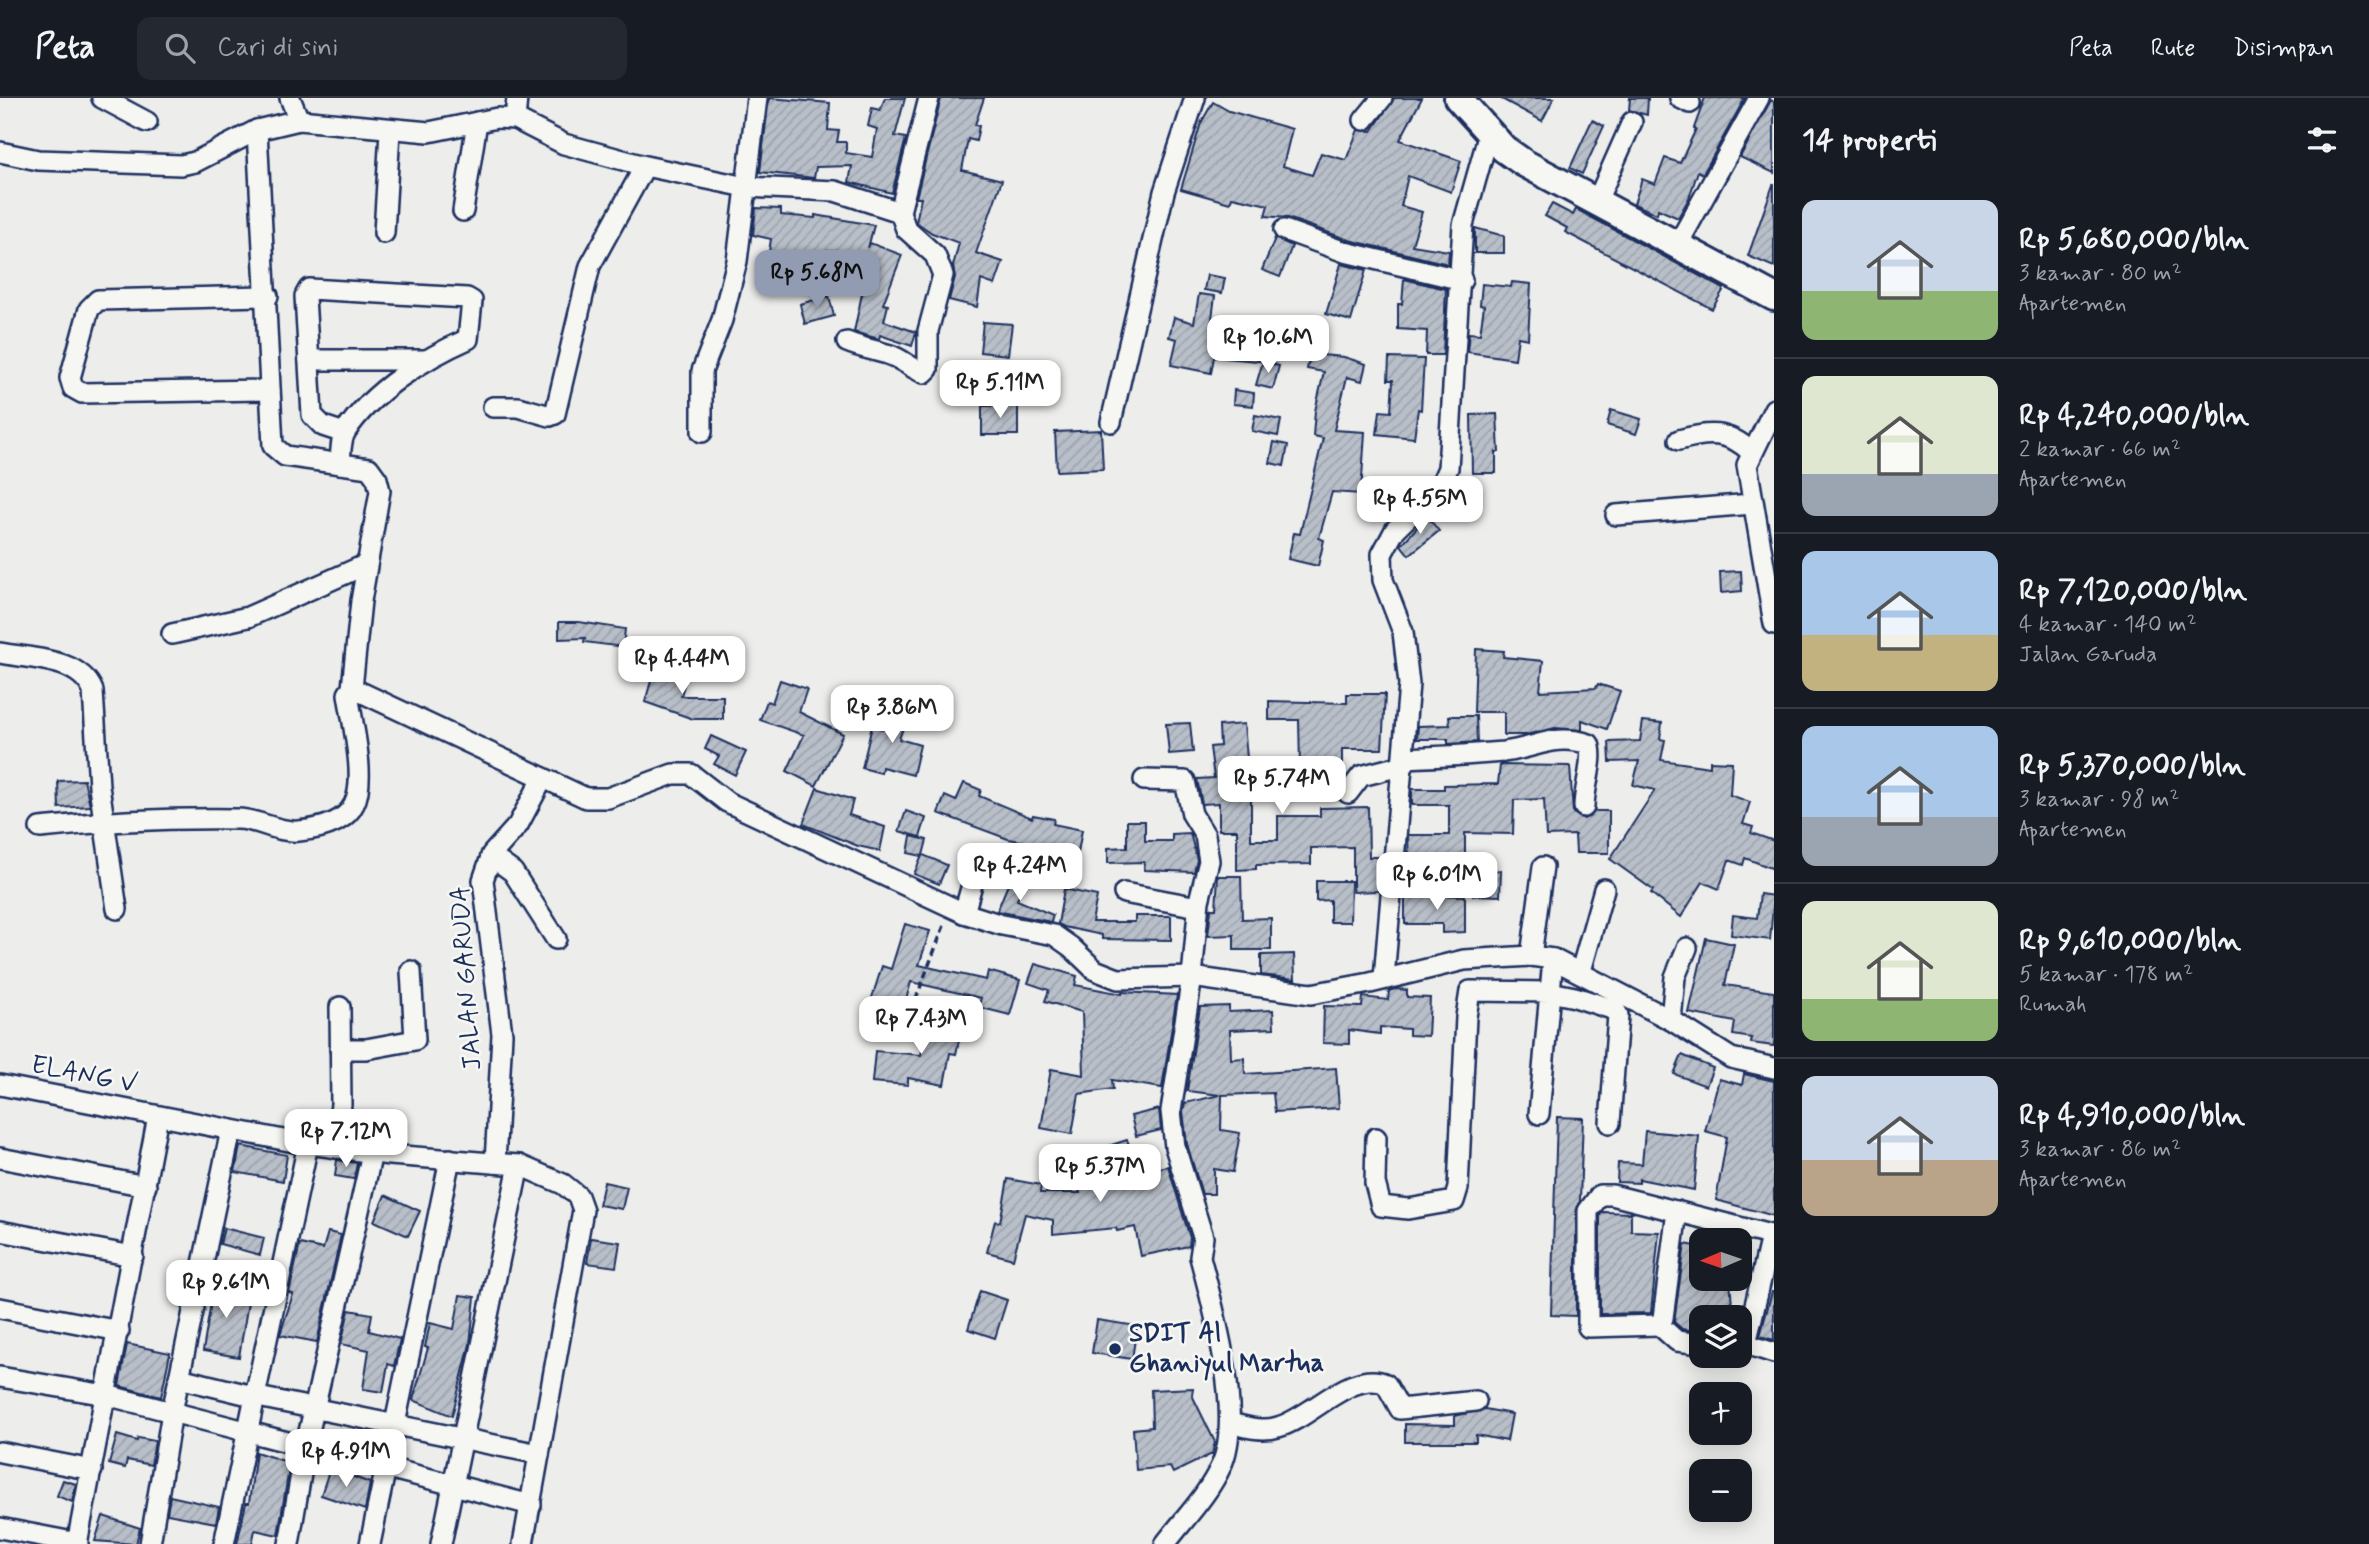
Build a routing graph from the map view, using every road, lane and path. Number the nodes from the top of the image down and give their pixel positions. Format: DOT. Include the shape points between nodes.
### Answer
graph roads {
  1 [pos="102,98"];
  2 [pos="290,98"];
  3 [pos="517,98"];
  4 [pos="757,98"];
  5 [pos="929,98"];
  6 [pos="1195,98"];
  7 [pos="1382,98"];
  8 [pos="1458,98"];
  9 [pos="1759,98"];
  10 [pos="515,119"];
  11 [pos="299,120"];
  12 [pos="1364,120"];
  13 [pos="146,122"];
  14 [pos="477,122"];
  15 [pos="1632,122"];
  16 [pos="257,130"];
  17 [pos="390,131"];
  18 [pos="1489,133"];
  19 [pos="0,152"];
  20 [pos="645,166"];
  21 [pos="746,187"];
  22 [pos="1597,201"];
  23 [pos="463,211"];
  24 [pos="900,212"];
  25 [pos="1284,230"];
  26 [pos="384,233"];
  27 [pos="1678,244"];
  28 [pos="1462,281"];
  29 [pos="1770,291"];
  30 [pos="268,296"];
  31 [pos="847,342"];
  32 [pos="309,359"];
  33 [pos="427,359"];
  34 [pos="270,390"];
  35 [pos="493,407"];
  36 [pos="1774,409"];
  37 [pos="1111,422"];
  38 [pos="702,432"];
  39 [pos="344,433"];
  40 [pos="1679,440"];
  41 [pos="1751,453"];
  42 [pos="340,464"];
  43 [pos="1752,504"];
  44 [pos="1616,515"];
  45 [pos="368,564"];
  46 [pos="1774,624"];
  47 [pos="172,634"];
  48 [pos="0,653"];
  49 [pos="352,688"];
  50 [pos="1404,762"];
  51 [pos="543,778"];
  52 [pos="1144,780"];
  53 [pos="1348,793"];
  54 [pos="1584,807"];
  55 [pos="104,821"];
  56 [pos="40,828"];
  57 [pos="491,856"];
  58 [pos="1543,867"];
  59 [pos="973,881"];
  60 [pos="1604,889"];
  61 [pos="1124,893"];
  62 [pos="1198,907"];
  63 [pos="117,909"];
  64 [pos="957,909"];
  65 [pos="556,939"];
  66 [pos="1687,948"];
  67 [pos="1531,956"];
  68 [pos="1553,960"];
  69 [pos="411,971"];
  70 [pos="1581,971"];
  71 [pos="1192,977"];
  72 [pos="1384,978"];
  73 [pos="1550,992"];
  74 [pos="340,1007"];
  75 [pos="1671,1020"];
  76 [pos="907,1022"];
  77 [pos="340,1049"];
  78 [pos="1774,1068"];
  79 [pos="0,1085"];
  80 [pos="1539,1114"];
  81 [pos="158,1116"];
  82 [pos="1610,1123"];
  83 [pos="231,1130"];
  84 [pos="1376,1138"];
  85 [pos="308,1144"];
  86 [pos="336,1148"];
  87 [pos="372,1153"];
  88 [pos="0,1158"];
  89 [pos="450,1159"];
  90 [pos="495,1163"];
  91 [pos="519,1165"];
  92 [pos="146,1186"];
  93 [pos="1677,1211"];
  94 [pos="0,1231"];
  95 [pos="1773,1236"];
  96 [pos="133,1256"];
  97 [pos="0,1308"];
  98 [pos="1752,1312"];
  99 [pos="1659,1325"];
  100 [pos="118,1331"];
  101 [pos="1689,1343"];
  102 [pos="1752,1347"];
  103 [pos="1774,1353"];
  104 [pos="0,1377"];
  105 [pos="179,1378"];
  106 [pos="106,1395"];
  107 [pos="253,1396"];
  108 [pos="1476,1401"];
  109 [pos="316,1409"];
  110 [pos="173,1412"];
  111 [pos="1230,1423"];
  112 [pos="395,1426"];
  113 [pos="246,1431"];
  114 [pos="461,1439"];
  115 [pos="306,1445"];
  116 [pos="0,1452"];
  117 [pos="539,1454"];
  118 [pos="386,1466"];
  119 [pos="92,1470"];
  120 [pos="452,1484"];
  121 [pos="531,1505"];
  122 [pos="7,1534"];
  123 [pos="77,1543"];
  124 [pos="150,1544"];
  125 [pos="224,1544"];
  126 [pos="289,1544"];
  127 [pos="370,1544"];
  128 [pos="441,1544"];
  129 [pos="523,1544"];
  130 [pos="1165,1544"];
  1 -- 13 [label="street"];
  2 -- 11 [label="street"];
  3 -- 10 [label="street"];
  4 -- 21 [label="street"];
  5 -- 24 [label="street"];
  6 -- 37 [label="street" via="1164,192"];
  7 -- 12 [label="street"];
  8 -- 18 [label="main road"];
  9 -- 27 [label="street"];
  10 -- 14 [label="street"];
  10 -- 20 [label="street" via="564,144"];
  11 -- 16 [label="street"];
  11 -- 17 [label="street"];
  14 -- 17 [label="street" via="429,132"];
  14 -- 23 [label="street"];
  15 -- 22 [label="street"];
  16 -- 19 [label="street" via="181,165 38,160"];
  16 -- 30 [label="street"];
  17 -- 26 [label="street"];
  18 -- 22 [label="main road" via="1524,163"];
  18 -- 28 [label="street" via="1465,212"];
  20 -- 21 [label="street"];
  20 -- 35 [label="street" via="590,266 555,414 510,405"];
  21 -- 24 [label="street" via="835,191"];
  21 -- 38 [label="street" via="733,279 702,371"];
  22 -- 27 [label="main road"];
  24 -- 31 [label="street" via="906,229 935,256 943,275 928,331 928,369 924,373 915,370 892,355"];
  25 -- 28 [label="street" via="1345,252"];
  27 -- 29 [label="main road"];
  28 -- 50 [label="street" via="1445,478 1395,530 1382,554 1383,580 1408,657"];
  30 -- 34 [label="street"];
  30 -- 34 [label="street" via="97,300 89,309 70,378 73,388 82,393"];
  32 -- 33 [label="street"];
  32 -- 33 [label="street" via="305,296 309,289 472,301 468,339"];
  32 -- 39 [label="street" via="312,415 323,426"];
  33 -- 39 [label="street" via="393,383"];
  34 -- 42 [label="street" via="275,451"];
  36 -- 41 [label="street"];
  39 -- 42 [label="street"];
  40 -- 41 [label="street" via="1721,433"];
  41 -- 43 [label="street" via="1747,465"];
  42 -- 45 [label="street" via="369,468 379,485"];
  43 -- 44 [label="street"];
  43 -- 46 [label="street"];
  45 -- 47 [label="street" via="248,617"];
  45 -- 49 [label="street"];
  48 -- 55 [label="street" via="71,667 89,681"];
  49 -- 51 [label="street"];
  49 -- 55 [label="street" via="348,694 358,795 337,821 289,832 241,819"];
  50 -- 53 [label="street" via="1361,776"];
  50 -- 54 [label="street" via="1506,752 1559,738 1580,741 1589,744 1592,755"];
  50 -- 72 [label="street"];
  51 -- 57 [label="street" via="518,825"];
  51 -- 64 [label="street" via="597,800 673,774 691,774 727,802"];
  52 -- 62 [label="street" via="1180,780 1188,785 1192,814 1209,852"];
  55 -- 56 [label="street"];
  55 -- 63 [label="street"];
  57 -- 65 [label="street, JALAN GARUDA" via="513,872"];
  57 -- 90 [label="street, JALAN GARUDA" via="483,880 502,1034"];
  58 -- 67 [label="street"];
  59 -- 64 [label="street"];
  60 -- 70 [label="street"];
  61 -- 62 [label="street"];
  62 -- 71 [label="street"];
  64 -- 71 [label="street" via="1002,925 1054,935 1095,971 1111,977"];
  64 -- 76 [label="path"];
  66 -- 75 [label="street" via="1675,977"];
  67 -- 68 [label="street"];
  67 -- 72 [label="street" via="1464,960"];
  68 -- 70 [label="street"];
  68 -- 73 [label="street"];
  69 -- 77 [label="street" via="415,1040"];
  70 -- 75 [label="street"];
  71 -- 72 [label="street" via="1311,994"];
  71 -- 111 [label="street" via="1171,1127 1203,1237 1200,1257 1230,1403"];
  73 -- 80 [label="street"];
  73 -- 82 [label="street" via="1615,1010 1618,1015"];
  73 -- 84 [label="street" via="1470,990 1454,1201 1408,1209 1381,1206 1375,1183"];
  74 -- 77 [label="street"];
  75 -- 78 [label="street" via="1731,1058"];
  77 -- 86 [label="street"];
  79 -- 81 [label="street, ELANG V"];
  81 -- 83 [label="street, ELANG V"];
  81 -- 92 [label="street"];
  83 -- 85 [label="street, ELANG V"];
  83 -- 105 [label="street"];
  85 -- 86 [label="street, ELANG V"];
  85 -- 107 [label="street"];
  86 -- 87 [label="street, ELANG V"];
  87 -- 89 [label="street, ELANG V"];
  87 -- 109 [label="street"];
  88 -- 92 [label="street"];
  89 -- 90 [label="street, ELANG V"];
  89 -- 112 [label="street"];
  90 -- 91 [label="street, ELANG V"];
  91 -- 114 [label="street"];
  91 -- 117 [label="street, ELANG V" via="563,1184 578,1196 583,1210"];
  92 -- 96 [label="street"];
  93 -- 95 [label="street"];
  93 -- 99 [label="street"];
  93 -- 99 [label="street" via="1612,1195 1600,1195 1588,1211 1588,1327"];
  94 -- 96 [label="street"];
  95 -- 98 [label="street"];
  96 -- 100 [label="street"];
  97 -- 100 [label="street"];
  99 -- 101 [label="street" via="1676,1341"];
  100 -- 106 [label="street"];
  102 -- 103 [label="street"];
  104 -- 106 [label="street"];
  105 -- 107 [label="street"];
  105 -- 110 [label="street"];
  106 -- 110 [label="street"];
  106 -- 119 [label="street"];
  107 -- 109 [label="street"];
  107 -- 113 [label="street"];
  108 -- 111 [label="street" via="1400,1409 1386,1384 1378,1382 1343,1389 1275,1429"];
  109 -- 112 [label="street"];
  109 -- 115 [label="street"];
  110 -- 113 [label="street"];
  110 -- 124 [label="street"];
  111 -- 130 [label="street" via="1222,1464 1211,1485"];
  112 -- 114 [label="street"];
  112 -- 118 [label="street"];
  113 -- 115 [label="street"];
  113 -- 125 [label="street"];
  114 -- 117 [label="street"];
  114 -- 120 [label="street"];
  115 -- 118 [label="street"];
  115 -- 126 [label="street"];
  116 -- 119 [label="street"];
  117 -- 121 [label="street, ELANG V"];
  118 -- 120 [label="street"];
  118 -- 127 [label="street"];
  119 -- 123 [label="street"];
  120 -- 121 [label="street"];
  120 -- 128 [label="street"];
  121 -- 129 [label="street, ELANG V"];
  122 -- 123 [label="street"];
}
